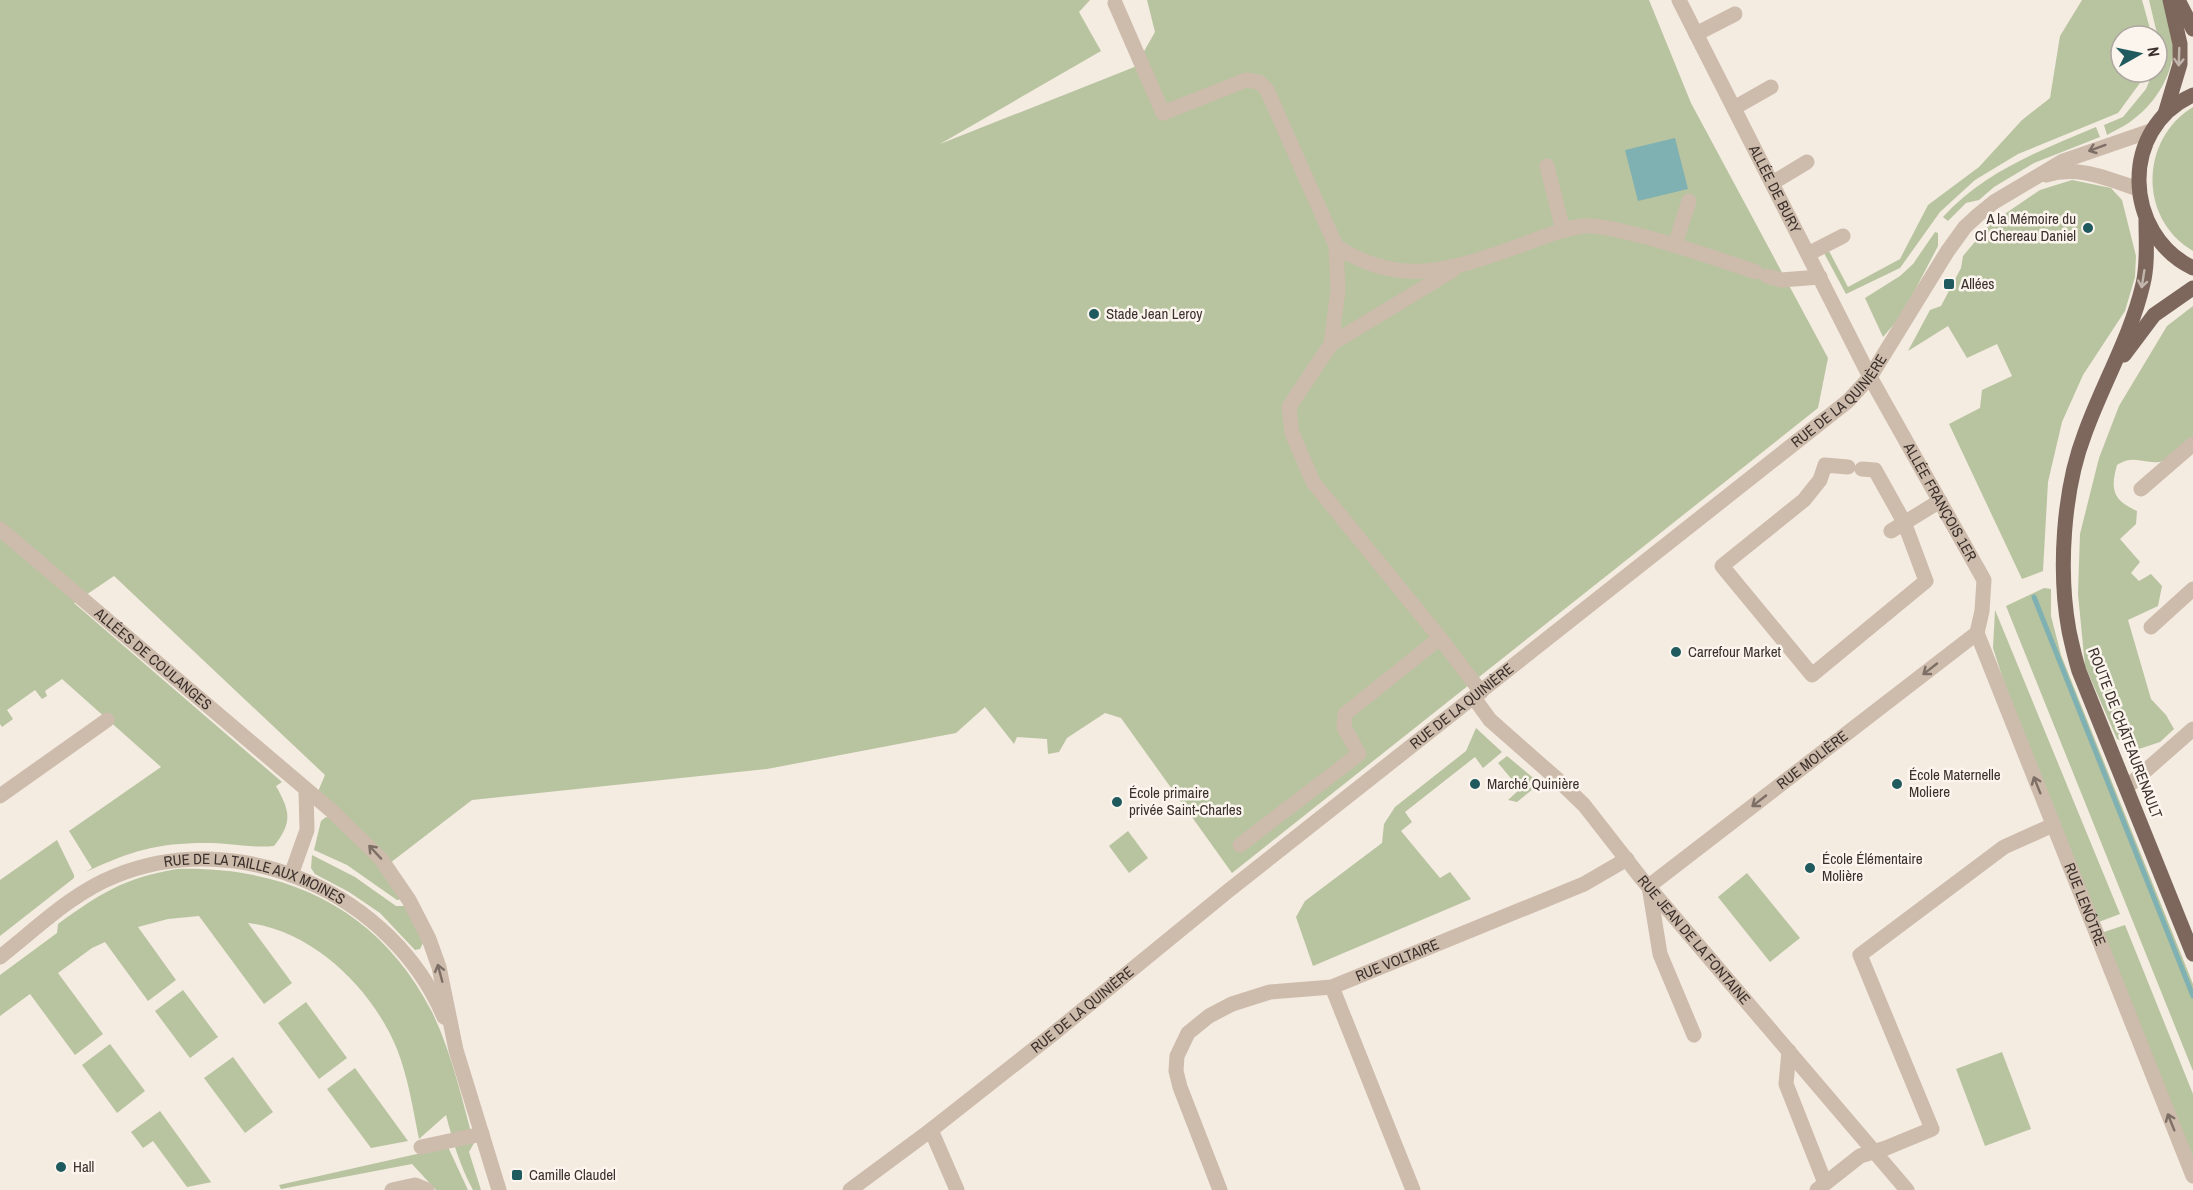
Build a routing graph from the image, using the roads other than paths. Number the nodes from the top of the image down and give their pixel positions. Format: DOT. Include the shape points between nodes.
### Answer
graph roads {
  1 [pos="1679,0"];
  2 [pos="2170,0"];
  3 [pos="2178,0"];
  4 [pos="1116,3"];
  5 [pos="1735,14"];
  6 [pos="2193,29"];
  7 [pos="1696,34"];
  8 [pos="1770,87"];
  9 [pos="2193,95"];
  10 [pos="1734,108"];
  11 [pos="2165,114"];
  12 [pos="2153,130"];
  13 [pos="1807,162"];
  14 [pos="1546,166"];
  15 [pos="2026,182"];
  16 [pos="1772,183"];
  17 [pos="2138,189"];
  18 [pos="1689,201"];
  19 [pos="2146,220"];
  20 [pos="1563,230"];
  21 [pos="1843,236"];
  22 [pos="1675,245"];
  23 [pos="1336,246"];
  24 [pos="1808,255"];
  25 [pos="1460,266"];
  26 [pos="2193,268"];
  27 [pos="1820,277"];
  28 [pos="2193,288"];
  29 [pos="1330,344"];
  30 [pos="1870,377"];
  31 [pos="2107,380"];
  32 [pos="2193,444"];
  33 [pos="2141,489"];
  34 [pos="1940,501"];
  35 [pos="1904,522"];
  36 [pos="0,529"];
  37 [pos="1891,531"];
  38 [pos="2193,589"];
  39 [pos="2151,627"];
  40 [pos="1977,633"];
  41 [pos="1440,638"];
  42 [pos="1477,695"];
  43 [pos="107,720"];
  44 [pos="2193,729"];
  45 [pos="2127,787"];
  46 [pos="306,791"];
  47 [pos="0,796"];
  48 [pos="2053,825"];
  49 [pos="1240,845"];
  50 [pos="1627,859"];
  51 [pos="291,875"];
  52 [pos="1649,886"];
  53 [pos="2193,954"];
  54 [pos="0,957"];
  55 [pos="1332,987"];
  56 [pos="1694,1035"];
  57 [pos="456,1050"];
  58 [pos="1789,1051"];
  59 [pos="931,1130"];
  60 [pos="482,1134"];
  61 [pos="421,1147"];
  62 [pos="1874,1151"];
  63 [pos="2193,1176"];
  64 [pos="1821,1187"];
  65 [pos="392,1190"];
  66 [pos="427,1190"];
  67 [pos="499,1190"];
  68 [pos="850,1190"];
  69 [pos="957,1190"];
  70 [pos="1220,1190"];
  71 [pos="1413,1190"];
  72 [pos="1907,1190"];
  1 -- 7 [label="street, ALLÉE DE BURY"];
  2 -- 11 [label="main road, one-way" via="2180,44 2180,64"];
  3 -- 6 [label="main road"];
  4 -- 23 [label="street" via="1163,113 1246,80 1259,82 1267,90"];
  5 -- 7 [label="street"];
  7 -- 10 [label="street, ALLÉE DE BURY"];
  8 -- 10 [label="street"];
  9 -- 11 [label="main road"];
  10 -- 16 [label="street, ALLÉE DE BURY"];
  11 -- 12 [label="main road"];
  12 -- 15 [label="street, RUE DE LA QUINIÈRE, one-way" via="2063,161"];
  12 -- 17 [label="main road" via="2144,148"];
  13 -- 16 [label="street"];
  14 -- 20 [label="street"];
  15 -- 17 [label="street, RUE DE LA QUINIÈRE" via="2073,171"];
  15 -- 30 [label="street, RUE DE LA QUINIÈRE" via="1994,202 1965,228"];
  16 -- 24 [label="street, ALLÉE DE BURY"];
  17 -- 19 [label="main road"];
  18 -- 22 [label="street"];
  19 -- 26 [label="main road" via="2168,252"];
  19 -- 31 [label="main road, ROUTE DE CHÂTEAURENAULT, one-way" via="2144,282"];
  20 -- 22 [label="street" via="1603,226"];
  20 -- 25 [label="street"];
  21 -- 24 [label="street"];
  22 -- 27 [label="street" via="1781,280"];
  23 -- 25 [label="street" via="1357,260 1411,273"];
  23 -- 29 [label="street" via="1338,290"];
  24 -- 27 [label="street, ALLÉE DE BURY"];
  25 -- 29 [label="street"];
  27 -- 30 [label="street, ALLÉE DE BURY"];
  28 -- 31 [label="main road, ROUTE DE CHÂTEAURENAULT" via="2154,315"];
  29 -- 41 [label="street, RUE JEAN DE LA FONTAINE" via="1289,407 1292,433 1313,482"];
  30 -- 34 [label="street, ALLÉE FRANÇOIS 1ER"];
  30 -- 42 [label="street, RUE DE LA QUINIÈRE" via="1848,401"];
  31 -- 45 [label="main road, ROUTE DE CHÂTEAURENAULT" via="2084,435 2071,484 2064,583 2079,671"];
  32 -- 33 [label="street"];
  34 -- 35 [label="street"];
  34 -- 40 [label="street, ALLÉE FRANÇOIS 1ER" via="1984,580"];
  35 -- 35 [label="street" via="1926,581 1812,675 1722,567 1804,500 1820,480 1825,465 1875,470"];
  35 -- 37 [label="street"];
  36 -- 46 [label="street, ALLÉES DE COULANGES"];
  38 -- 39 [label="street"];
  48 -- 40 [label="street, RUE LENÔTRE, one-way"];
  40 -- 52 [label="street, RUE MOLIÈRE, one-way"];
  41 -- 42 [label="street, RUE JEAN DE LA FONTAINE"];
  41 -- 49 [label="street" via="1344,714 1344,727 1359,754"];
  42 -- 50 [label="street, RUE JEAN DE LA FONTAINE" via="1490,720 1584,805"];
  42 -- 59 [label="street, RUE DE LA QUINIÈRE"];
  43 -- 47 [label="street"];
  44 -- 45 [label="street"];
  45 -- 53 [label="main road, ROUTE DE CHÂTEAURENAULT"];
  46 -- 51 [label="street" via="307,830"];
  57 -- 46 [label="street, ALLÉES DE COULANGES, one-way" via="439,967 409,900 374,852"];
  48 -- 62 [label="street" via="2004,847 1860,955 1932,1129"];
  63 -- 48 [label="street, RUE LENÔTRE, one-way"];
  50 -- 52 [label="street, RUE JEAN DE LA FONTAINE"];
  50 -- 55 [label="street, RUE VOLTAIRE" via="1584,884"];
  51 -- 54 [label="street, RUE DE LA TAILLE AUX MOINES" via="251,863 208,859 136,868 88,890"];
  51 -- 57 [label="street, RUE DE LA TAILLE AUX MOINES" via="344,900 395,942 434,995"];
  52 -- 56 [label="street" via="1660,954"];
  52 -- 58 [label="street, RUE JEAN DE LA FONTAINE"];
  55 -- 70 [label="street, RUE VOLTAIRE" via="1270,992 1232,1004 1188,1033 1177,1056 1176,1071"];
  55 -- 71 [label="street"];
  57 -- 60 [label="street"];
  58 -- 62 [label="street, RUE JEAN DE LA FONTAINE"];
  58 -- 64 [label="street" via="1786,1084"];
  59 -- 68 [label="street, RUE DE LA QUINIÈRE"];
  59 -- 69 [label="street"];
  60 -- 61 [label="street"];
  60 -- 67 [label="street"];
  62 -- 64 [label="street" via="1854,1160"];
  62 -- 72 [label="street, RUE JEAN DE LA FONTAINE"];
  65 -- 66 [label="street" via="415,1185"];
}
